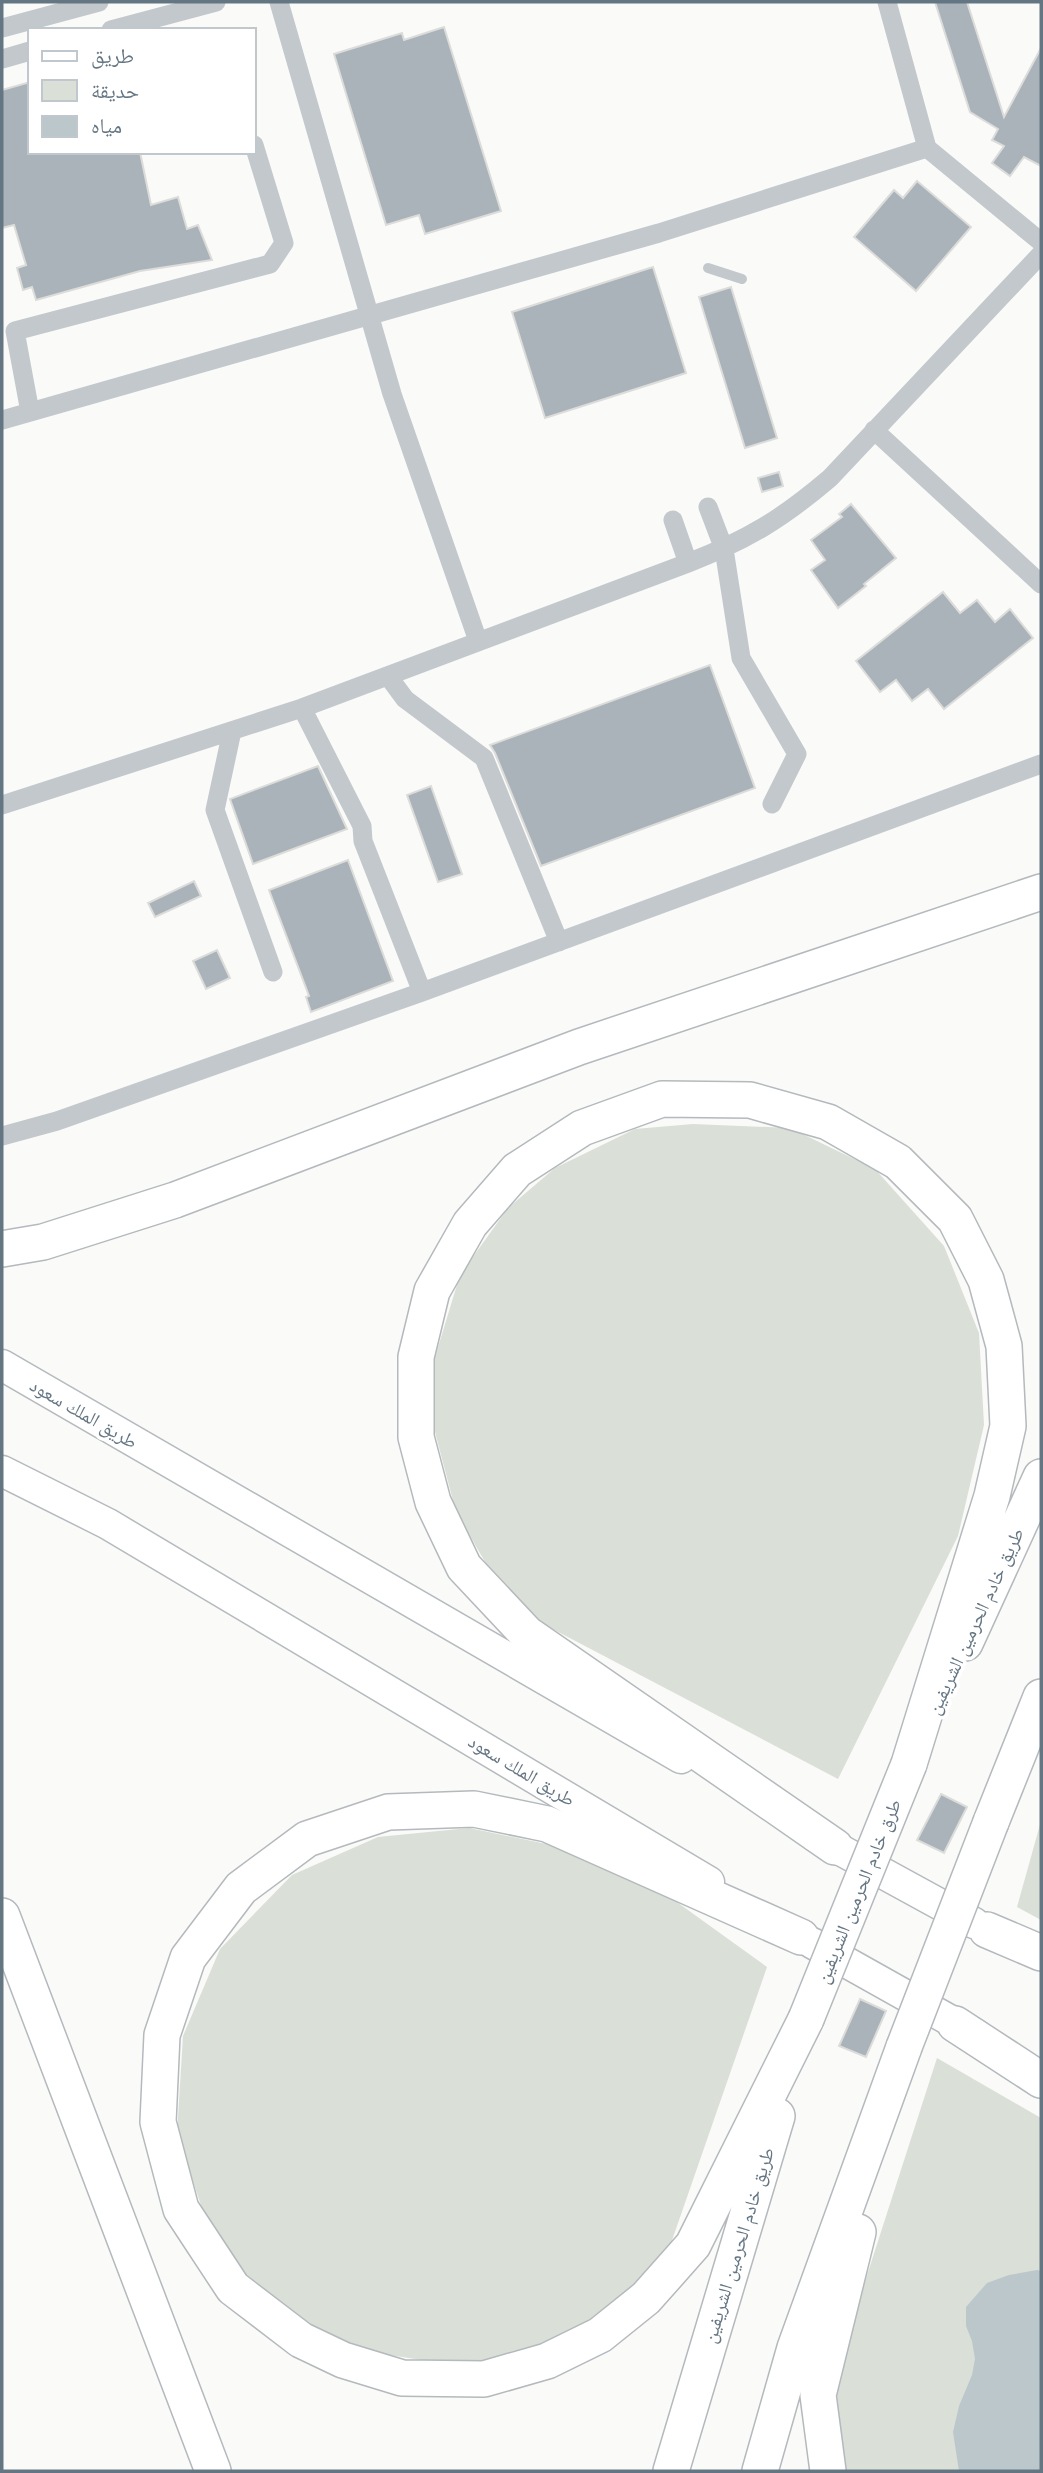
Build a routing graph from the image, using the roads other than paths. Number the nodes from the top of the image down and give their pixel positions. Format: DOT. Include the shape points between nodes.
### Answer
graph roads {
  1 [pos="99,2"];
  2 [pos="216,2"];
  3 [pos="279,2"];
  4 [pos="887,2"];
  5 [pos="2,28"];
  6 [pos="118,28"];
  7 [pos="28,52"];
  8 [pos="2,59"];
  9 [pos="927,148"];
  10 [pos="256,152"];
  11 [pos="1041,242"];
  12 [pos="1041,254"];
  13 [pos="708,268"];
  14 [pos="742,279"];
  15 [pos="369,316"];
  16 [pos="30,412"];
  17 [pos="2,420"];
  18 [pos="874,430"];
  19 [pos="708,507"];
  20 [pos="673,520"];
  21 [pos="724,549"];
  22 [pos="688,563"];
  23 [pos="1041,584"];
  24 [pos="478,641"];
  25 [pos="387,676"];
  26 [pos="302,708"];
  27 [pos="232,731"];
  28 [pos="1041,764"];
  29 [pos="772,804"];
  30 [pos="2,805"];
  31 [pos="1041,892"];
  32 [pos="559,942"];
  33 [pos="273,972"];
  34 [pos="422,992"];
  35 [pos="2,1136"];
  36 [pos="2,1249"];
  37 [pos="2,1365"];
  38 [pos="2,1471"];
  39 [pos="1041,1477"];
  40 [pos="1041,1697"];
  41 [pos="1041,1737"];
  42 [pos="909,1764"];
  43 [pos="990,1822"];
  44 [pos="835,1847"];
  45 [pos="2,1916"];
  46 [pos="987,1930"];
  47 [pos="801,1937"];
  48 [pos="1041,1953"];
  49 [pos="1041,1961"];
  50 [pos="806,2019"];
  51 [pos="955,2024"];
  52 [pos="904,2047"];
  53 [pos="1041,2071"];
  54 [pos="1041,2080"];
  55 [pos="213,2471"];
  56 [pos="671,2471"];
  57 [pos="760,2471"];
  58 [pos="828,2471"];
  1 -- 5 [label="street"];
  2 -- 6 [label="street"];
  3 -- 15 [label="street"];
  4 -- 9 [label="street"];
  7 -- 8 [label="street"];
  9 -- 11 [label="street"];
  9 -- 15 [label="street" via="659,233"];
  10 -- 16 [label="street" via="284,243 270,264 15,331"];
  12 -- 18 [label="street"];
  13 -- 14 [label="lane"];
  15 -- 16 [label="street"];
  15 -- 24 [label="street"];
  16 -- 17 [label="street"];
  18 -- 21 [label="street" via="803,501"];
  18 -- 23 [label="street"];
  19 -- 21 [label="street"];
  20 -- 22 [label="street"];
  21 -- 22 [label="street"];
  21 -- 29 [label="street" via="741,658 797,754"];
  22 -- 24 [label="street"];
  24 -- 25 [label="street"];
  25 -- 26 [label="street"];
  25 -- 32 [label="street" via="405,699 484,758"];
  26 -- 27 [label="street"];
  26 -- 34 [label="street" via="362,826 363,841"];
  27 -- 30 [label="street"];
  27 -- 33 [label="street" via="215,810"];
  28 -- 32 [label="street"];
  31 -- 36 [label="highway" via="579,1046 175,1200 43,1242"];
  32 -- 34 [label="street"];
  34 -- 35 [label="street" via="58,1121"];
  37 -- 44 [label="main road, طريق الملك سعود"];
  38 -- 47 [label="main road, طريق الملك سعود" via="108,1524"];
  39 -- 42 [label="highway, طريق خادم الحرمين الشريفين"];
  40 -- 43 [label="highway"];
  41 -- 43 [label="highway"];
  42 -- 44 [label="highway" via="992,1496 1007,1426 1004,1346 986,1280 955,1219 898,1162 828,1122 750,1100 662,1099 582,1128 517,1170 470,1224 432,1291 416,1357 416,1437 433,1502 464,1567 527,1634"];
  42 -- 50 [label="highway, طرق خادم الحرمين الشريفين, bridge"];
  43 -- 52 [label="highway, bridge"];
  44 -- 46 [label="main road, طريق الملك سعود"];
  45 -- 55 [label="highway"];
  46 -- 48 [label="highway"];
  46 -- 49 [label="main road, طريق الملك سعود"];
  47 -- 50 [label="highway" via="547,1824 474,1809 388,1812 307,1839 274,1863 241,1888 188,1958 162,2035 158,2122 181,2209 233,2288 301,2340 343,2360 402,2378 484,2379 547,2361 590,2340 646,2298 693,2245"];
  47 -- 51 [label="main road, طريق الملك سعود"];
  50 -- 56 [label="highway, طريق خادم الحرمين الشريفين"];
  51 -- 53 [label="main road, طريق الملك سعود"];
  51 -- 54 [label="highway"];
  52 -- 57 [label="highway" via="795,2348"];
  52 -- 58 [label="highway" via="818,2395"];
}
